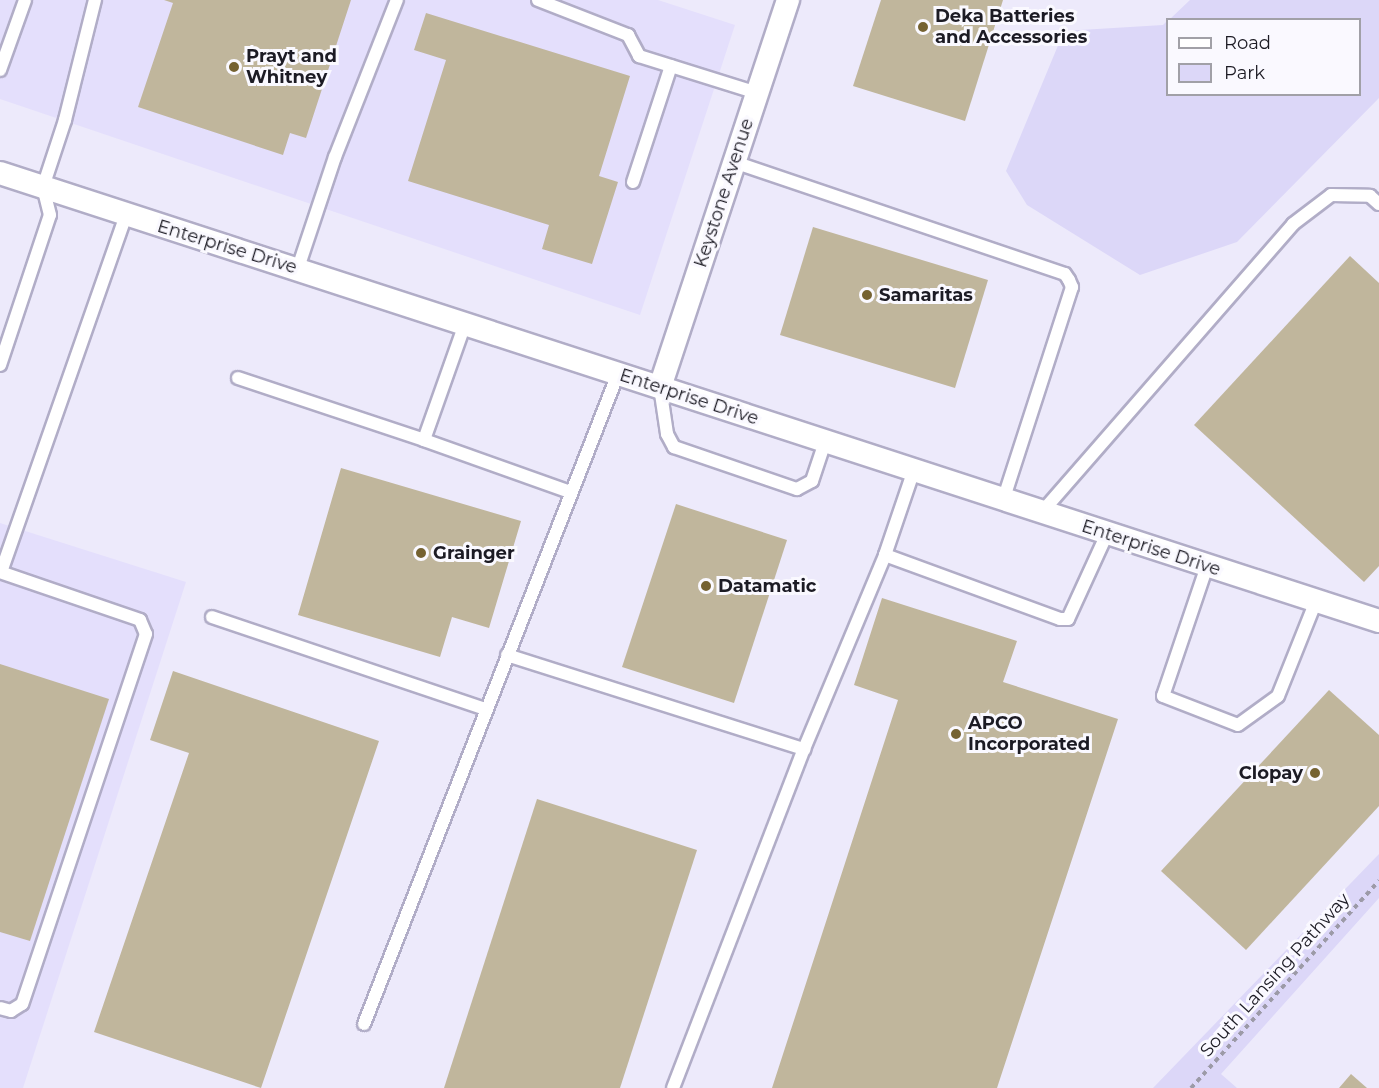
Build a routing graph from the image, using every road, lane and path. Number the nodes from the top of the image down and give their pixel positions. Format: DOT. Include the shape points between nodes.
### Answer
graph roads {
  1 [pos="25,0"];
  2 [pos="95,0"];
  3 [pos="397,0"];
  4 [pos="538,0"];
  5 [pos="788,0"];
  6 [pos="670,66"];
  7 [pos="0,70"];
  8 [pos="757,93"];
  9 [pos="734,162"];
  10 [pos="0,173"];
  11 [pos="633,182"];
  12 [pos="43,187"];
  13 [pos="1379,204"];
  14 [pos="126,216"];
  15 [pos="298,268"];
  16 [pos="465,324"];
  17 [pos="0,365"];
  18 [pos="618,374"];
  19 [pos="238,378"];
  20 [pos="660,387"];
  21 [pos="424,440"];
  22 [pos="825,442"];
  23 [pos="914,470"];
  24 [pos="570,492"];
  25 [pos="1003,500"];
  26 [pos="1042,512"];
  27 [pos="1107,534"];
  28 [pos="885,555"];
  29 [pos="1207,566"];
  30 [pos="0,572"];
  31 [pos="1316,601"];
  32 [pos="212,617"];
  33 [pos="1379,621"];
  34 [pos="507,655"];
  35 [pos="486,709"];
  36 [pos="804,749"];
  37 [pos="1379,881"];
  38 [pos="0,1008"];
  39 [pos="364,1024"];
  40 [pos="673,1088"];
  41 [pos="1191,1088"];
  1 -- 7 [label="lane"];
  2 -- 12 [label="lane" via="65,120"];
  3 -- 15 [label="lane" via="335,157"];
  4 -- 6 [label="lane" via="628,35 639,56"];
  5 -- 8 [label="street, Keystone Avenue"];
  6 -- 8 [label="lane"];
  6 -- 11 [label="lane"];
  8 -- 9 [label="street, Keystone Avenue"];
  9 -- 20 [label="street, Keystone Avenue"];
  9 -- 25 [label="lane" via="1065,274 1070,280 1072,287"];
  10 -- 12 [label="street, Enterprise Drive"];
  12 -- 14 [label="street, Enterprise Drive"];
  12 -- 17 [label="lane" via="50,215"];
  13 -- 26 [label="lane" via="1370,196 1331,195 1293,224"];
  14 -- 15 [label="street, Enterprise Drive"];
  14 -- 30 [label="lane"];
  15 -- 16 [label="street, Enterprise Drive"];
  16 -- 18 [label="street, Enterprise Drive"];
  16 -- 21 [label="lane"];
  18 -- 20 [label="street, Enterprise Drive"];
  18 -- 24 [label="lane"];
  19 -- 21 [label="lane"];
  20 -- 22 [label="street, Enterprise Drive"];
  20 -- 22 [label="lane" via="667,434 674,447 797,489 812,481"];
  21 -- 24 [label="lane"];
  22 -- 23 [label="street, Enterprise Drive"];
  23 -- 25 [label="street, Enterprise Drive"];
  23 -- 28 [label="lane"];
  24 -- 34 [label="lane"];
  25 -- 26 [label="street, Enterprise Drive"];
  26 -- 27 [label="street, Enterprise Drive"];
  27 -- 28 [label="lane" via="1068,619"];
  27 -- 29 [label="street, Enterprise Drive"];
  28 -- 36 [label="lane"];
  29 -- 31 [label="street, Enterprise Drive"];
  29 -- 31 [label="lane" via="1163,696 1238,725 1278,696"];
  30 -- 38 [label="lane" via="141,620 146,634 22,1004 11,1011"];
  31 -- 33 [label="street, Enterprise Drive"];
  32 -- 35 [label="lane" via="341,657"];
  34 -- 35 [label="lane"];
  34 -- 36 [label="lane"];
  35 -- 39 [label="lane"];
  36 -- 40 [label="lane"];
  37 -- 41 [label="path, South Lansing Pathway"];
}
